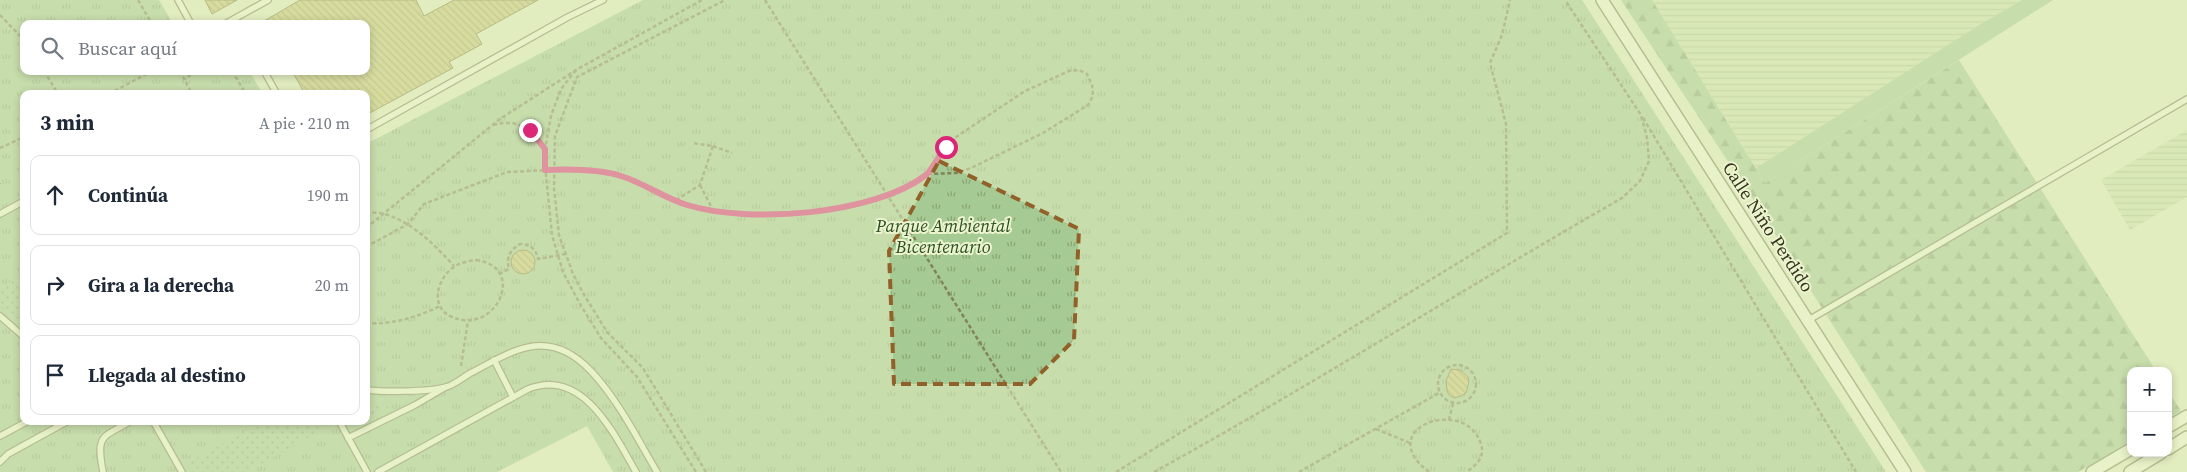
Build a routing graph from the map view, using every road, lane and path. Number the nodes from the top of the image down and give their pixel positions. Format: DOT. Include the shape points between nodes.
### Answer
graph roads {
  1 [pos="138,0"];
  2 [pos="178,0"];
  3 [pos="268,0"];
  4 [pos="602,0"];
  5 [pos="702,0"];
  6 [pos="725,0"];
  7 [pos="766,0"];
  8 [pos="1510,0"];
  9 [pos="1565,0"];
  10 [pos="1602,0"];
  11 [pos="0,15"];
  12 [pos="150,20"];
  13 [pos="189,20"];
  14 [pos="237,20"];
  15 [pos="20,36"];
  16 [pos="576,70"];
  17 [pos="46,75"];
  18 [pos="145,75"];
  19 [pos="182,75"];
  20 [pos="191,75"];
  21 [pos="234,75"];
  22 [pos="266,75"];
  23 [pos="184,79"];
  24 [pos="56,90"];
  25 [pos="116,90"];
  26 [pos="190,90"];
  27 [pos="244,90"];
  28 [pos="275,90"];
  29 [pos="2187,99"];
  30 [pos="1641,115"];
  31 [pos="492,125"];
  32 [pos="370,128"];
  33 [pos="20,138"];
  34 [pos="692,143"];
  35 [pos="713,146"];
  36 [pos="0,148"];
  37 [pos="545,149"];
  38 [pos="732,153"];
  39 [pos="545,170"];
  40 [pos="554,170"];
  41 [pos="928,174"];
  42 [pos="700,185"];
  43 [pos="887,196"];
  44 [pos="676,200"];
  45 [pos="20,203"];
  46 [pos="713,210"];
  47 [pos="370,212"];
  48 [pos="0,214"];
  49 [pos="384,215"];
  50 [pos="408,224"];
  51 [pos="370,225"];
  52 [pos="370,245"];
  53 [pos="565,254"];
  54 [pos="558,255"];
  55 [pos="454,266"];
  56 [pos="500,274"];
  57 [pos="440,306"];
  58 [pos="0,316"];
  59 [pos="1807,320"];
  60 [pos="468,321"];
  61 [pos="370,323"];
  62 [pos="20,334"];
  63 [pos="494,360"];
  64 [pos="459,380"];
  65 [pos="446,387"];
  66 [pos="370,390"];
  67 [pos="1439,393"];
  68 [pos="513,397"];
  69 [pos="1452,403"];
  70 [pos="2187,416"];
  71 [pos="1449,420"];
  72 [pos="21,425"];
  73 [pos="61,425"];
  74 [pos="124,425"];
  75 [pos="155,425"];
  76 [pos="341,425"];
  77 [pos="2172,425"];
  78 [pos="1375,429"];
  79 [pos="0,436"];
  80 [pos="348,438"];
  81 [pos="2187,438"];
  82 [pos="1410,443"];
  83 [pos="2172,447"];
  84 [pos="2127,451"];
  85 [pos="2154,457"];
  86 [pos="0,462"];
  87 [pos="102,472"];
  88 [pos="182,472"];
  89 [pos="367,472"];
  90 [pos="378,472"];
  91 [pos="636,472"];
  92 [pos="657,472"];
  93 [pos="696,472"];
  94 [pos="706,472"];
  95 [pos="1061,472"];
  96 [pos="1116,472"];
  97 [pos="1154,472"];
  98 [pos="1299,472"];
  99 [pos="1429,472"];
  100 [pos="1466,472"];
  101 [pos="1856,472"];
  102 [pos="1905,472"];
  103 [pos="2092,472"];
  104 [pos="2130,472"];
  1 -- 12 [label="path"];
  2 -- 13 [label="lane"];
  3 -- 14 [label="lane"];
  4 -- 32 [label="lane"];
  5 -- 16 [label="path"];
  6 -- 40 [label="path" via="577,77 555,136"];
  7 -- 43 [label="path"];
  8 -- 96 [label="path" via="1502,35 1490,63 1506,124 1506,233"];
  9 -- 30 [label="path"];
  10 -- 59 [label="street, Calle Niño Perdido"];
  11 -- 15 [label="path"];
  16 -- 31 [label="path"];
  16 -- 37 [label="path" via="561,89 551,116"];
  17 -- 24 [label="path"];
  18 -- 25 [label="path"];
  19 -- 23 [label="path"];
  20 -- 23 [label="path"];
  21 -- 27 [label="path"];
  22 -- 28 [label="lane"];
  23 -- 26 [label="path"];
  29 -- 59 [label="lane"];
  30 -- 97 [label="path" via="1649,161 1640,181 1622,198 1248,420"];
  30 -- 101 [label="path"];
  31 -- 37 [label="path" via="504,122 520,124 530,130"];
  31 -- 49 [label="path"];
  33 -- 36 [label="path"];
  34 -- 35 [label="path"];
  35 -- 38 [label="path"];
  35 -- 42 [label="path"];
  37 -- 39 [label="path"];
  39 -- 40 [label="path"];
  39 -- 50 [label="path" via="507,172 424,204"];
  39 -- 54 [label="path" via="552,235"];
  40 -- 44 [label="path" via="620,176"];
  40 -- 53 [label="path" via="559,235"];
  41 -- 41 [label="path" via="956,173 971,168 1043,133 1088,104 1093,96 1088,74 1079,70 1069,71 1025,91 956,137 936,158"];
  41 -- 43 [label="path"];
  42 -- 44 [label="path"];
  42 -- 46 [label="path"];
  43 -- 46 [label="path" via="821,211 743,215"];
  43 -- 95 [label="path"];
  44 -- 46 [label="path"];
  45 -- 48 [label="lane"];
  47 -- 49 [label="path" via="377,211"];
  49 -- 50 [label="path"];
  49 -- 51 [label="path"];
  50 -- 52 [label="path"];
  50 -- 55 [label="path"];
  53 -- 54 [label="path"];
  53 -- 94 [label="path" via="583,293 607,332 643,368"];
  54 -- 56 [label="path" via="538,259 533,248 520,244 509,253 509,269"];
  54 -- 93 [label="path" via="563,272 601,338 637,377"];
  55 -- 56 [label="path" via="465,261 485,261"];
  55 -- 57 [label="path" via="438,286"];
  56 -- 60 [label="path" via="503,292 498,303 479,318"];
  57 -- 60 [label="path" via="448,315"];
  57 -- 61 [label="path" via="409,318"];
  58 -- 62 [label="lane"];
  59 -- 102 [label="street, Calle Niño Perdido"];
  60 -- 64 [label="path"];
  63 -- 64 [label="lane"];
  63 -- 68 [label="lane"];
  63 -- 92 [label="lane" via="511,351 537,344 564,350 578,359 614,401"];
  64 -- 65 [label="lane"];
  65 -- 66 [label="lane"];
  65 -- 80 [label="lane"];
  67 -- 69 [label="path"];
  67 -- 69 [label="path" via="1438,380 1445,369 1458,365 1469,370 1476,380 1475,392 1466,401"];
  67 -- 78 [label="path"];
  68 -- 90 [label="lane"];
  68 -- 91 [label="lane" via="539,384 550,383 578,392 600,415"];
  69 -- 71 [label="path"];
  70 -- 77 [label="street"];
  71 -- 82 [label="path" via="1434,421 1416,430"];
  71 -- 100 [label="path" via="1472,429 1481,442 1482,456"];
  72 -- 79 [label="lane"];
  73 -- 86 [label="lane" via="8,454"];
  74 -- 87 [label="lane" via="100,441"];
  75 -- 88 [label="lane"];
  76 -- 80 [label="lane"];
  78 -- 82 [label="path"];
  78 -- 98 [label="path"];
  80 -- 89 [label="lane"];
  81 -- 83 [label="street"];
  82 -- 99 [label="path" via="1413,456"];
  84 -- 103 [label="street"];
  85 -- 104 [label="street"];
}
